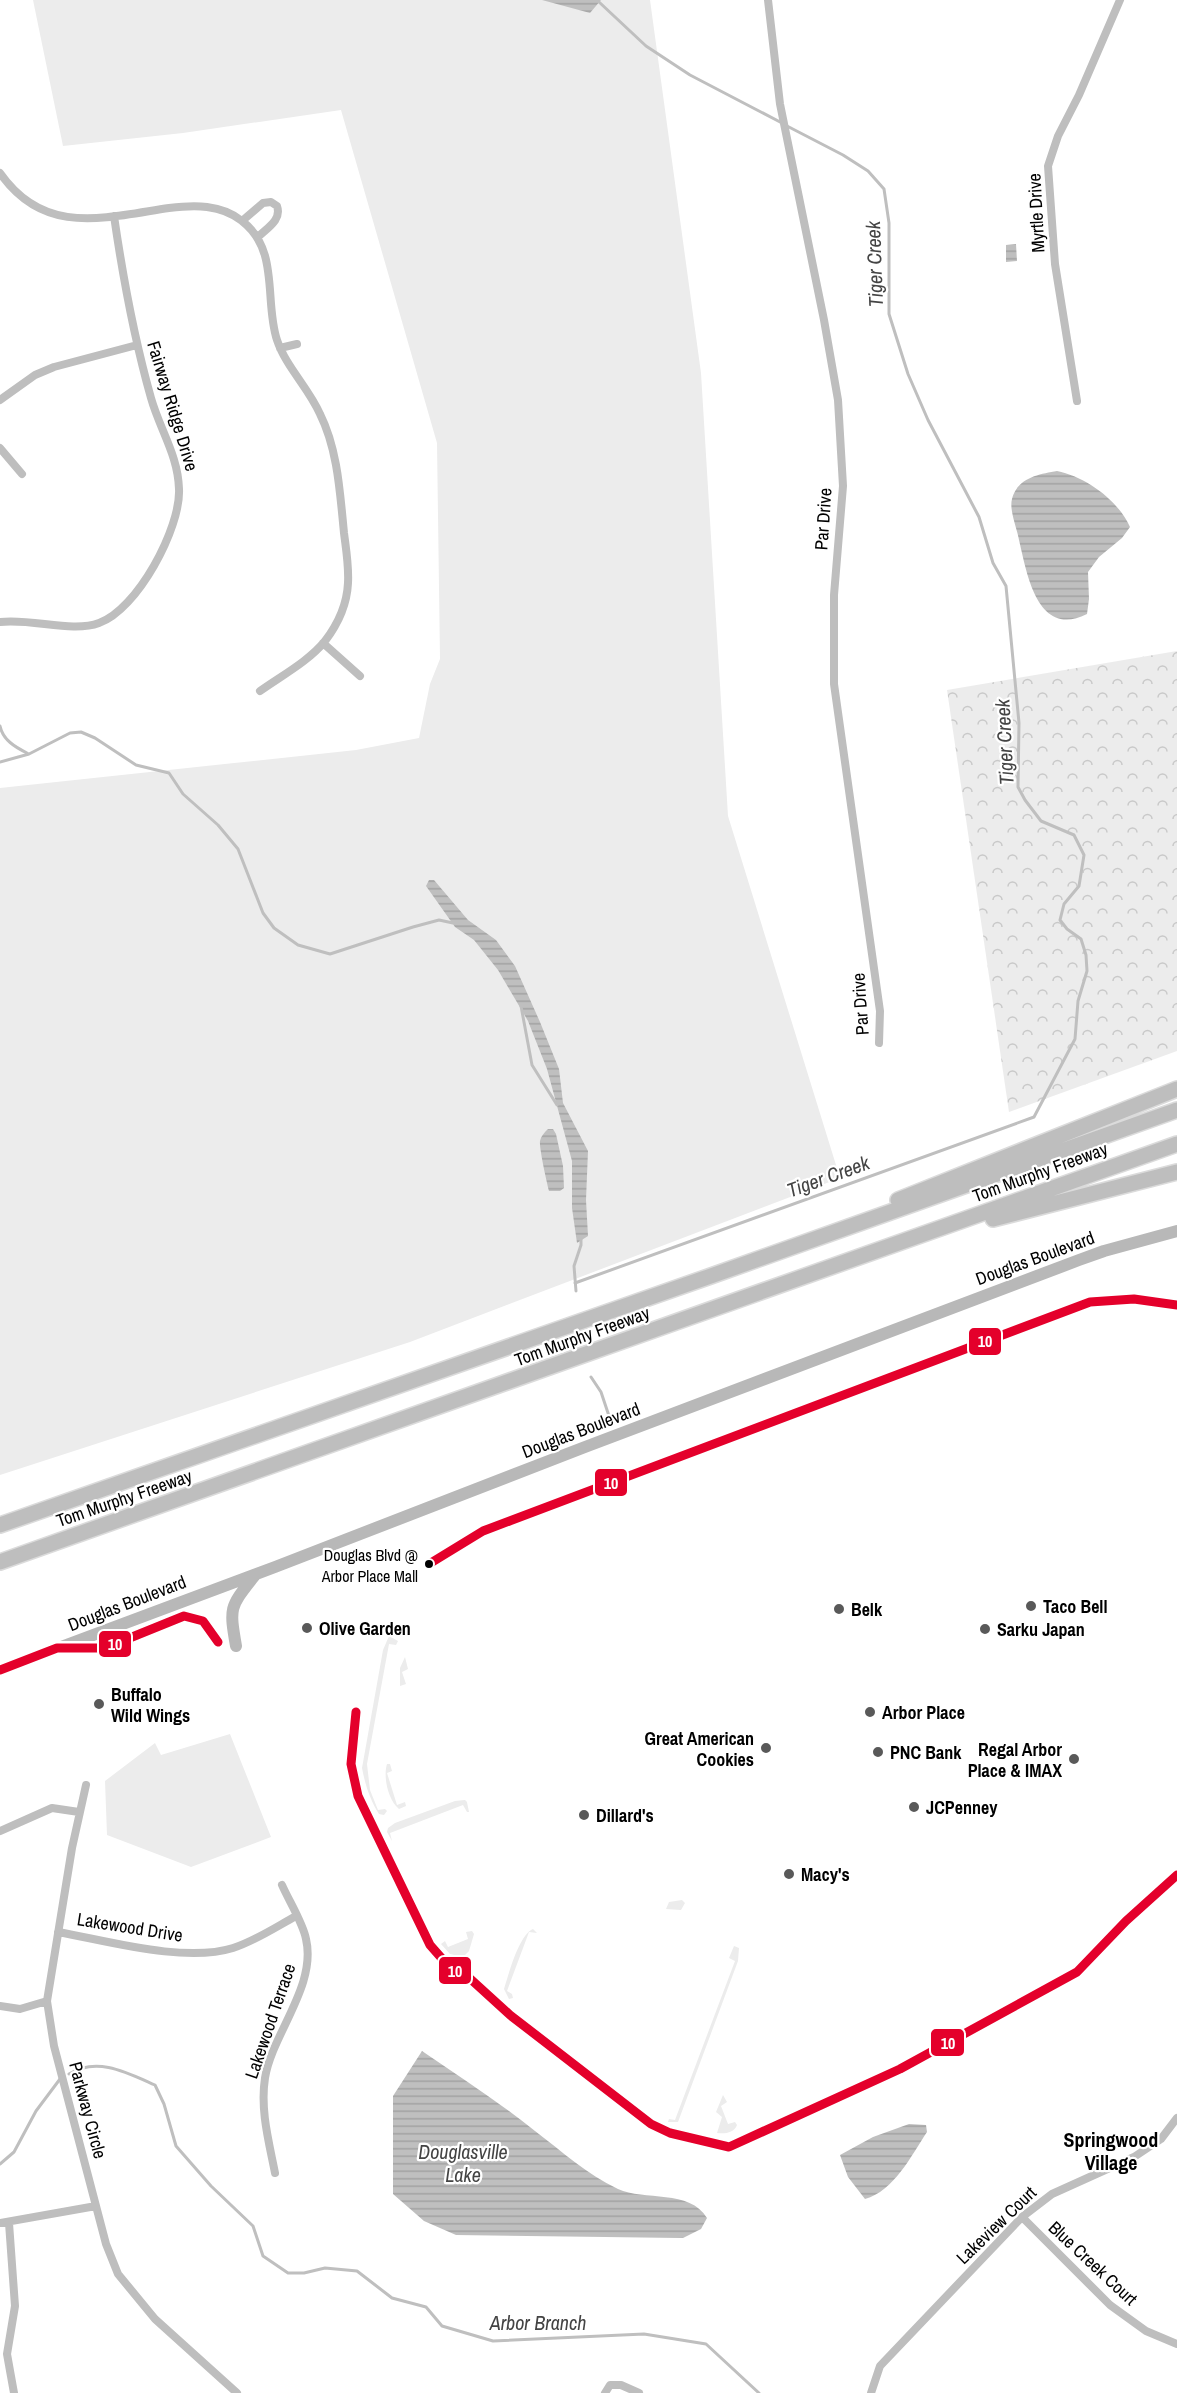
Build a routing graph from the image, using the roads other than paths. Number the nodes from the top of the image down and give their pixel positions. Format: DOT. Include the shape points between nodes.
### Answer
graph roads {
  1 [pos="768,0"];
  2 [pos="1120,0"];
  3 [pos="0,172"];
  4 [pos="114,216"];
  5 [pos="242,221"];
  6 [pos="258,237"];
  7 [pos="137,345"];
  8 [pos="297,345"];
  9 [pos="280,348"];
  10 [pos="0,400"];
  11 [pos="1077,401"];
  12 [pos="0,448"];
  13 [pos="22,474"];
  14 [pos="0,621"];
  15 [pos="323,643"];
  16 [pos="360,676"];
  17 [pos="260,691"];
  18 [pos="879,1043"];
  19 [pos="1177,1089"];
  20 [pos="1177,1110"];
  21 [pos="1177,1144"];
  22 [pos="1177,1172"];
  23 [pos="1177,1231"];
  24 [pos="909,1240"];
  25 [pos="708,1277"];
  26 [pos="0,1525"];
  27 [pos="0,1562"];
  28 [pos="256,1574"];
  29 [pos="218,1642"];
  30 [pos="236,1646"];
  31 [pos="57,1648"];
  32 [pos="0,1670"];
  33 [pos="86,1785"];
  34 [pos="79,1812"];
  35 [pos="0,1831"];
  36 [pos="282,1885"];
  37 [pos="296,1916"];
  38 [pos="58,1932"];
  39 [pos="46,2001"];
  40 [pos="0,2006"];
  41 [pos="1177,2118"];
  42 [pos="275,2173"];
  43 [pos="96,2206"];
  44 [pos="1022,2217"];
  45 [pos="4,2223"];
  46 [pos="1177,2344"];
  47 [pos="4,2354"];
  48 [pos="14,2393"];
  49 [pos="237,2393"];
  50 [pos="605,2393"];
  51 [pos="639,2393"];
  52 [pos="871,2393"];
  1 -- 18 [label="street, Par Drive" via="780,104 837,400 843,486 834,595 834,684 880,1011"];
  2 -- 11 [label="street, Myrtle Drive" via="1048,166 1055,264"];
  3 -- 4 [label="street" via="22,198 53,215 83,219"];
  4 -- 5 [label="street" via="203,206"];
  4 -- 7 [label="street, Fairway Ridge Drive"];
  5 -- 6 [label="street"];
  5 -- 6 [label="street" via="263,203 277,206 277,219"];
  6 -- 9 [label="street" via="269,275 273,327"];
  7 -- 10 [label="street" via="54,367 35,375"];
  7 -- 14 [label="street, Fairway Ridge Drive" via="154,408 176,465 178,504 170,534 136,592 106,621 79,627"];
  8 -- 9 [label="street"];
  9 -- 15 [label="street" via="321,416 339,485 348,583 342,611"];
  12 -- 13 [label="street"];
  15 -- 16 [label="street"];
  15 -- 17 [label="street"];
  19 -- 25 [label="highway"];
  20 -- 25 [label="highway, Tom Murphy Freeway"];
  21 -- 24 [label="highway, Tom Murphy Freeway"];
  22 -- 24 [label="highway"];
  23 -- 28 [label="main road, Douglas Boulevard" via="1087,1257"];
  24 -- 27 [label="highway, Tom Murphy Freeway"];
  25 -- 26 [label="highway, Tom Murphy Freeway"];
  28 -- 30 [label="main road" via="235,1600 231,1617"];
  28 -- 31 [label="main road, Douglas Boulevard"];
  29 -- 31 [label="main road" via="203,1621 184,1616 105,1648"];
  31 -- 32 [label="main road, Douglas Boulevard"];
  33 -- 34 [label="street, Parkway Circle"];
  34 -- 35 [label="street" via="52,1808"];
  34 -- 38 [label="street, Parkway Circle"];
  36 -- 37 [label="street, Lakewood Terrace"];
  37 -- 38 [label="street, Lakewood Drive" via="232,1948 195,1953"];
  37 -- 42 [label="street, Lakewood Terrace" via="306,1938 309,1961 265,2075 262,2100"];
  38 -- 39 [label="street, Parkway Circle"];
  39 -- 40 [label="street" via="20,2009"];
  39 -- 43 [label="street, Parkway Circle"];
  41 -- 44 [label="street, Lakeview Court" via="1161,2139 1134,2157 1052,2194"];
  43 -- 45 [label="street"];
  43 -- 49 [label="street, Parkway Circle" via="118,2274 189,2353"];
  44 -- 46 [label="street, Blue Creek Court" via="1110,2305 1146,2331"];
  44 -- 52 [label="street, Lakeview Court" via="880,2366"];
  45 -- 47 [label="street" via="15,2306"];
  47 -- 48 [label="street"];
  50 -- 51 [label="street" via="610,2385 621,2385"];
}
